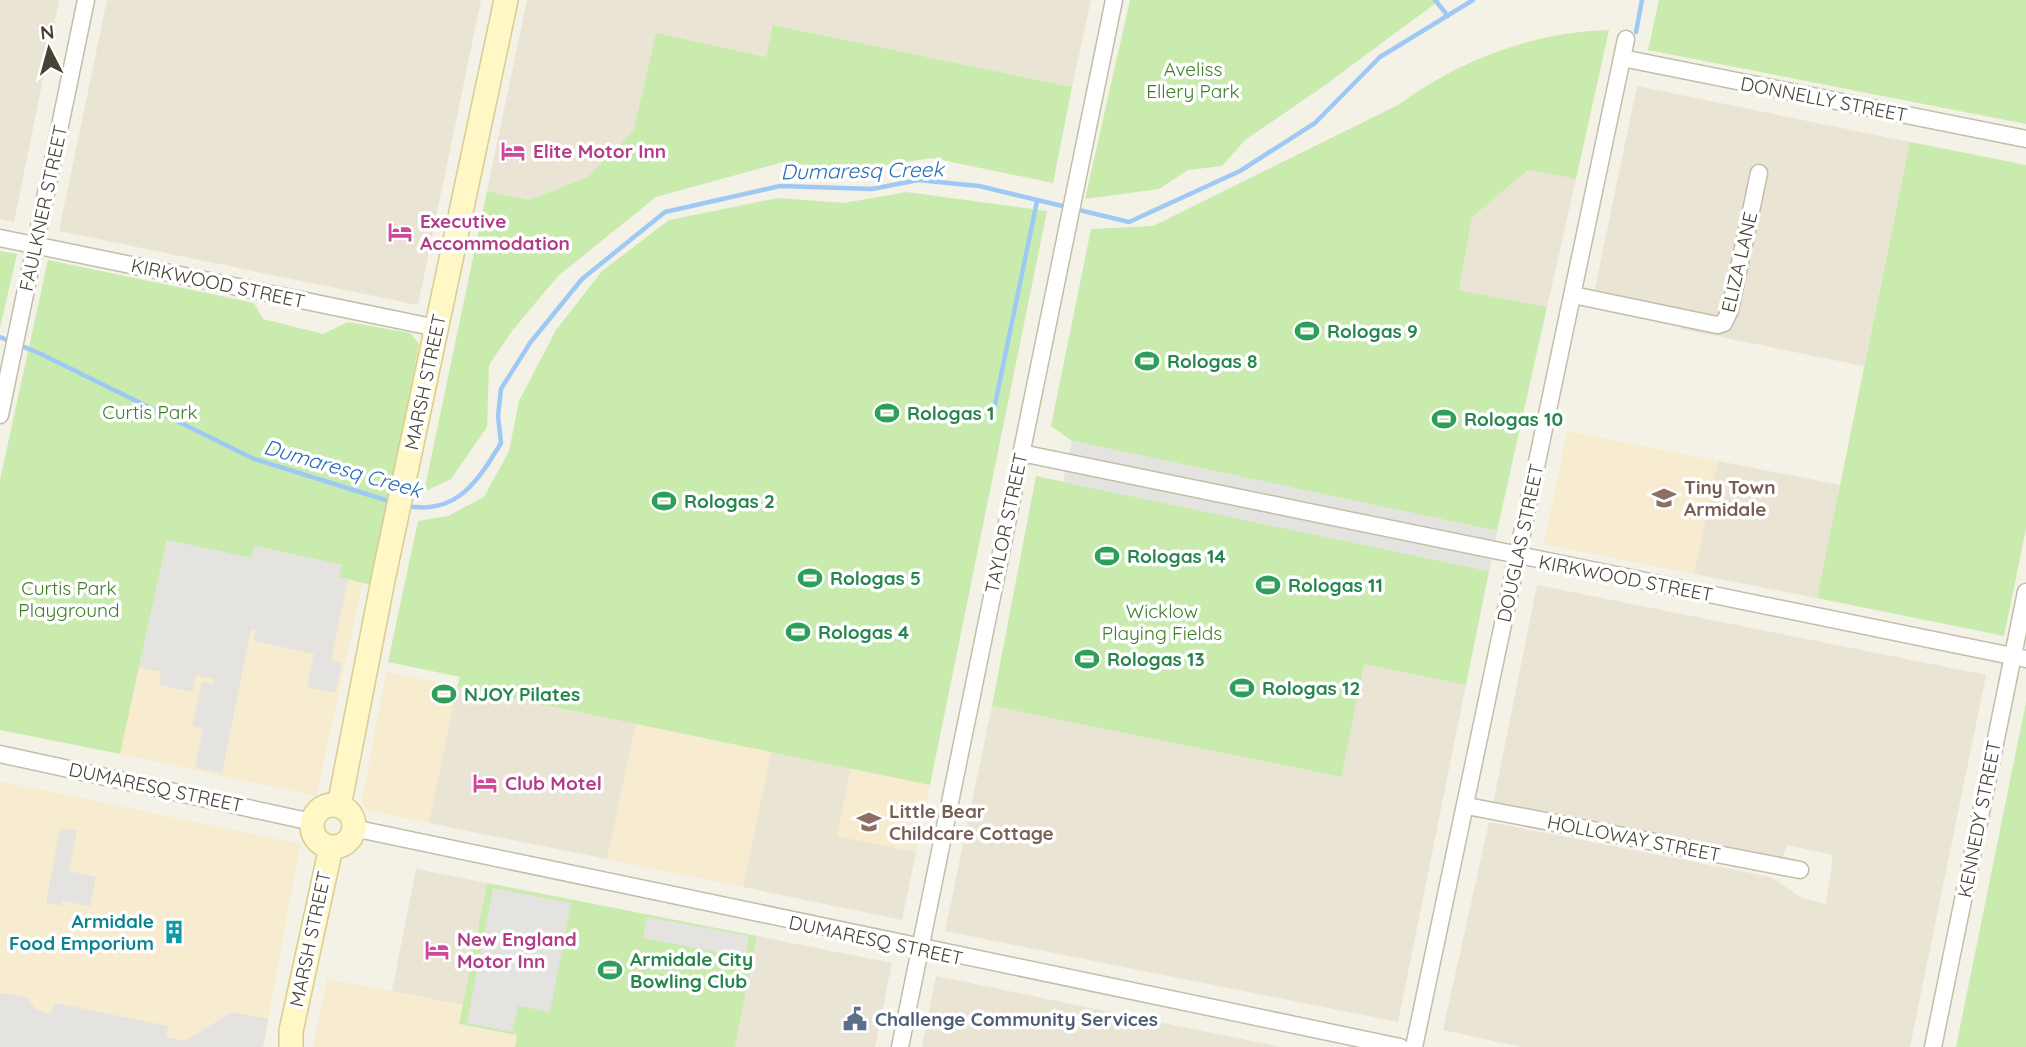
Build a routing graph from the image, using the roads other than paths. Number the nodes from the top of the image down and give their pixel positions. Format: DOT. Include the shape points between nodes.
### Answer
graph roads {
  1 [pos="86,0"];
  2 [pos="506,0"];
  3 [pos="1114,0"];
  4 [pos="1626,39"];
  5 [pos="1622,58"];
  6 [pos="2026,139"];
  7 [pos="1759,173"];
  8 [pos="0,238"];
  9 [pos="35,246"];
  10 [pos="1573,295"];
  11 [pos="437,328"];
  12 [pos="0,415"];
  13 [pos="1021,453"];
  14 [pos="1517,556"];
  15 [pos="2026,592"];
  16 [pos="2019,657"];
  17 [pos="0,754"];
  18 [pos="339,806"];
  19 [pos="1467,806"];
  20 [pos="312,822"];
  21 [pos="353,828"];
  22 [pos="331,847"];
  23 [pos="1800,870"];
  24 [pos="919,948"];
  25 [pos="287,1042"];
  26 [pos="900,1047"];
  27 [pos="1400,1047"];
  28 [pos="1414,1047"];
  29 [pos="1933,1047"];
  1 -- 9 [label="street, FAULKNER STREET"];
  2 -- 11 [label="main road, MARSH STREET"];
  3 -- 13 [label="street, TAYLOR STREET"];
  4 -- 5 [label="street, DOUGLAS STREET"];
  5 -- 6 [label="street, DONNELLY STREET"];
  5 -- 10 [label="street, DOUGLAS STREET"];
  7 -- 10 [label="street, ELIZA LANE" via="1724,323"];
  8 -- 9 [label="street, KIRKWOOD STREET"];
  9 -- 11 [label="street, KIRKWOOD STREET"];
  9 -- 12 [label="street, FAULKNER STREET"];
  10 -- 14 [label="street, DOUGLAS STREET"];
  11 -- 18 [label="main road, MARSH STREET"];
  13 -- 14 [label="street, KIRKWOOD STREET"];
  13 -- 24 [label="street, TAYLOR STREET"];
  14 -- 16 [label="street, KIRKWOOD STREET"];
  14 -- 19 [label="street, DOUGLAS STREET"];
  15 -- 16 [label="street, KENNEDY STREET"];
  16 -- 29 [label="street, KENNEDY STREET"];
  17 -- 20 [label="street, DUMARESQ STREET"];
  18 -- 20 [label="main road" via="319,810"];
  18 -- 21 [label="main road" via="352,817"];
  19 -- 23 [label="street, HOLLOWAY STREET"];
  19 -- 28 [label="street, DOUGLAS STREET"];
  20 -- 22 [label="main road" via="316,838"];
  21 -- 22 [label="main road" via="343,844"];
  21 -- 24 [label="street, DUMARESQ STREET"];
  22 -- 25 [label="main road, MARSH STREET"];
  24 -- 26 [label="street, TAYLOR STREET"];
  24 -- 27 [label="street, DUMARESQ STREET"];
}
